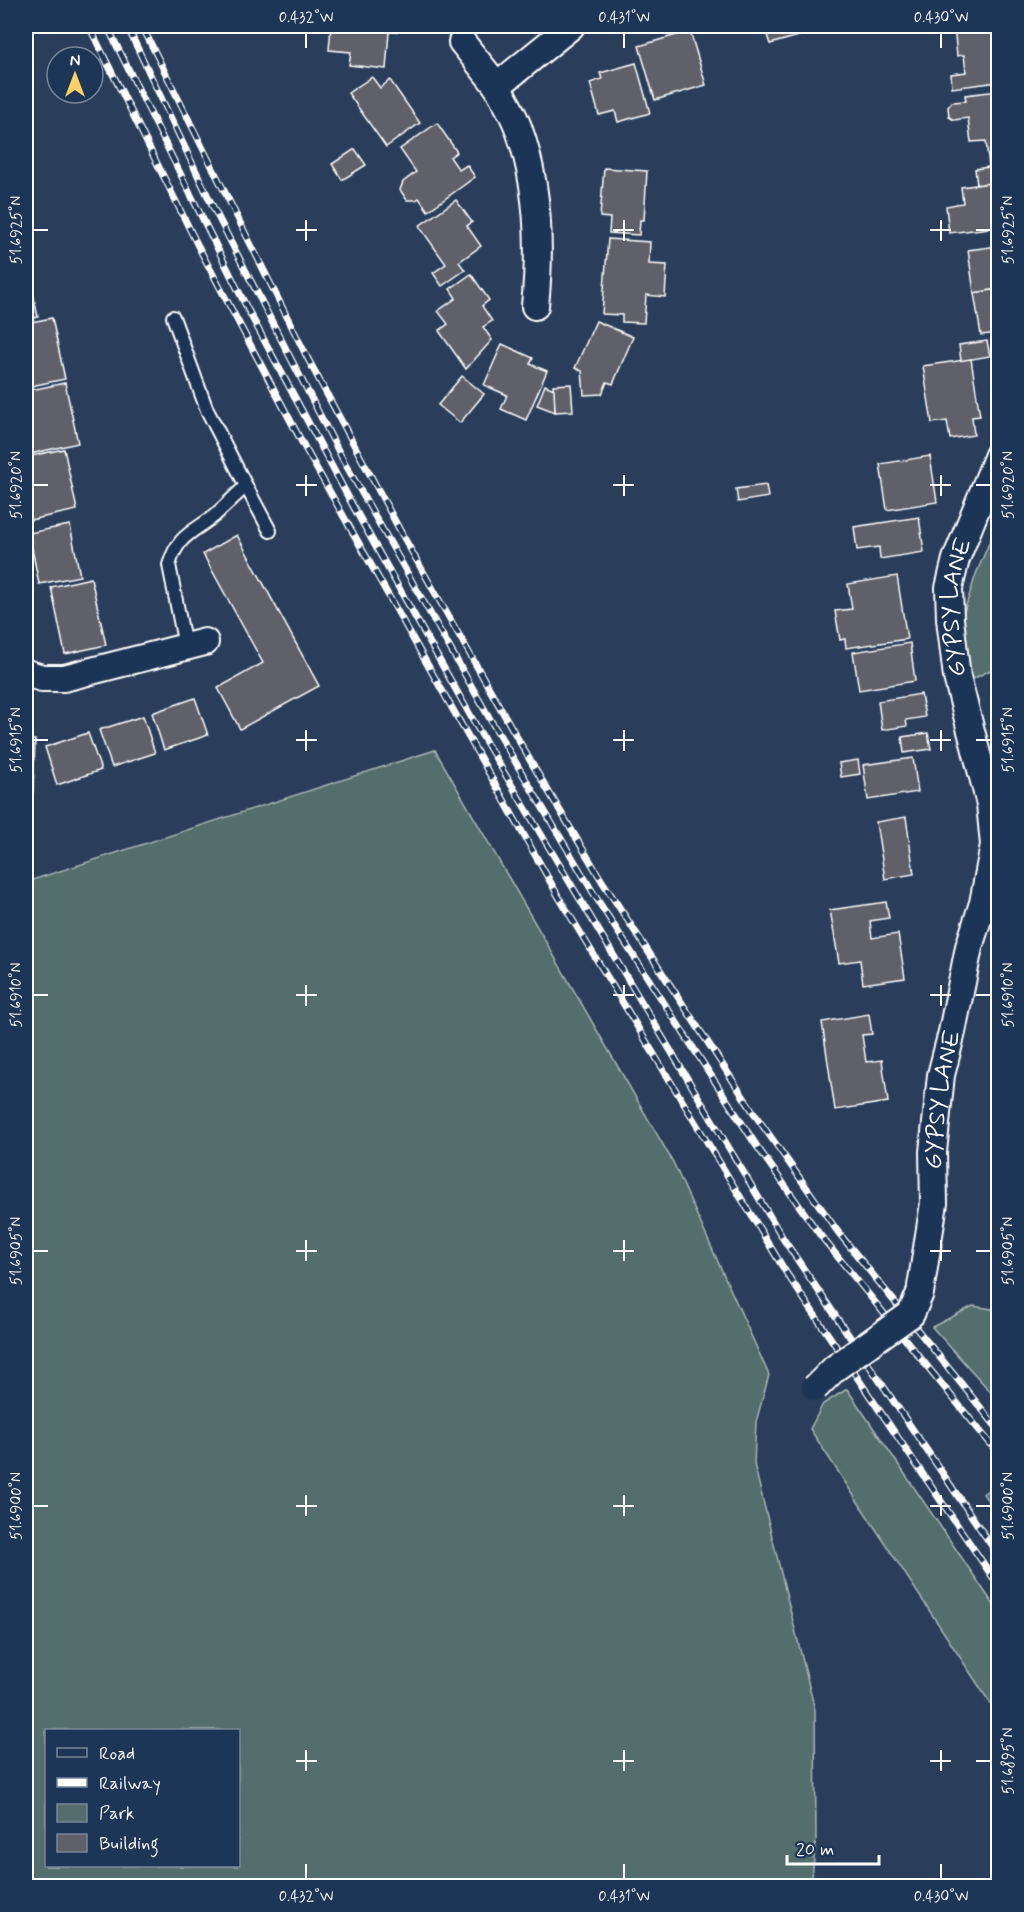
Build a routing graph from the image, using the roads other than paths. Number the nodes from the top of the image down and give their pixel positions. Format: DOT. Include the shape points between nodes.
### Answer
graph roads {
  1 [pos="571,26"];
  2 [pos="462,42"];
  3 [pos="497,86"];
  4 [pos="535,306"];
  5 [pos="173,317"];
  6 [pos="999,455"];
  7 [pos="246,486"];
  8 [pos="270,531"];
  9 [pos="195,644"];
  10 [pos="26,673"];
  11 [pos="815,1388"];
  1 -- 3 [label="street"];
  2 -- 3 [label="street"];
  3 -- 4 [label="street" via="517,125 530,166 539,269"];
  5 -- 7 [label="lane" via="207,410"];
  6 -- 11 [label="street, GYPSY LANE, bridge" via="956,559 949,588 957,676 990,804 994,845 941,1075 933,1152 934,1203 920,1293 911,1314 835,1368"];
  7 -- 8 [label="lane"];
  7 -- 9 [label="lane" via="185,536 169,565"];
  9 -- 10 [label="street" via="64,678"];
}
